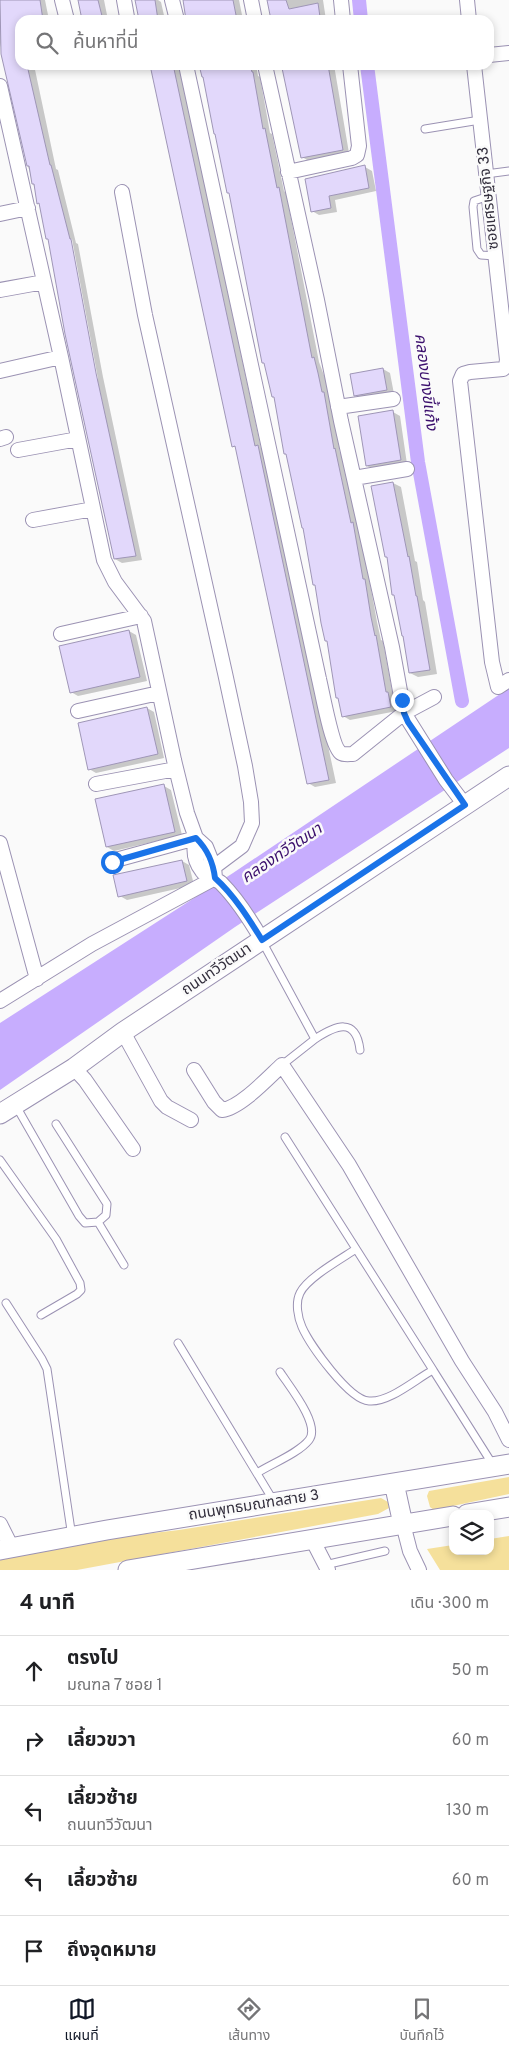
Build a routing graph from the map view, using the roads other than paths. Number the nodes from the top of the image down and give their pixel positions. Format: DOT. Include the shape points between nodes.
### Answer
graph roads {
  1 [pos="62,0"];
  2 [pos="124,0"];
  3 [pos="172,0"];
  4 [pos="251,0"];
  5 [pos="341,0"];
  6 [pos="467,0"];
  7 [pos="66,15"];
  8 [pos="127,15"];
  9 [pos="176,15"];
  10 [pos="254,15"];
  11 [pos="342,15"];
  12 [pos="468,15"];
  13 [pos="509,53"];
  14 [pos="494,54"];
  15 [pos="187,70"];
  16 [pos="266,70"];
  17 [pos="351,70"];
  18 [pos="475,70"];
  19 [pos="0,86"];
  20 [pos="480,120"];
  21 [pos="425,129"];
  22 [pos="6,136"];
  23 [pos="509,171"];
  24 [pos="288,172"];
  25 [pos="486,174"];
  26 [pos="122,192"];
  27 [pos="28,208"];
  28 [pos="0,214"];
  29 [pos="44,282"];
  30 [pos="0,290"];
  31 [pos="61,357"];
  32 [pos="0,371"];
  33 [pos="394,399"];
  34 [pos="338,407"];
  35 [pos="78,439"];
  36 [pos="18,450"];
  37 [pos="407,469"];
  38 [pos="354,478"];
  39 [pos="93,509"];
  40 [pos="33,520"];
  41 [pos="141,616"];
  42 [pos="61,634"];
  43 [pos="509,680"];
  44 [pos="159,693"];
  45 [pos="434,697"];
  46 [pos="78,711"];
  47 [pos="404,713"];
  48 [pos="176,769"];
  49 [pos="509,776"];
  50 [pos="96,784"];
  51 [pos="465,805"];
  52 [pos="196,838"];
  53 [pos="0,843"];
  54 [pos="112,862"];
  55 [pos="217,877"];
  56 [pos="262,940"];
  57 [pos="37,979"];
  58 [pos="0,1000"];
  59 [pos="123,1032"];
  60 [pos="315,1040"];
  61 [pos="360,1050"];
  62 [pos="282,1065"];
  63 [pos="74,1068"];
  64 [pos="194,1070"];
  65 [pos="7,1109"];
  66 [pos="191,1120"];
  67 [pos="56,1124"];
  68 [pos="285,1137"];
  69 [pos="133,1149"];
  70 [pos="0,1160"];
  71 [pos="98,1222"];
  72 [pos="356,1249"];
  73 [pos="124,1265"];
  74 [pos="6,1303"];
  75 [pos="41,1316"];
  76 [pos="178,1343"];
  77 [pos="434,1370"];
  78 [pos="280,1372"];
  79 [pos="509,1440"];
  80 [pos="502,1465"];
  81 [pos="257,1473"];
  82 [pos="394,1483"];
  83 [pos="274,1502"];
  84 [pos="509,1507"];
  85 [pos="491,1510"];
  86 [pos="449,1517"];
  87 [pos="0,1524"];
  88 [pos="403,1524"];
  89 [pos="72,1537"];
  90 [pos="312,1539"];
  91 [pos="6,1549"];
  92 [pos="385,1551"];
  93 [pos="176,1566"];
  94 [pos="326,1568"];
  95 [pos="128,1570"];
  96 [pos="419,1570"];
  1 -- 7 [label="street"];
  2 -- 8 [label="street"];
  3 -- 9 [label="street"];
  4 -- 10 [label="street"];
  5 -- 11 [label="street"];
  6 -- 12 [label="street"];
  13 -- 14 [label="street"];
  15 -- 47 [label="street" via="337,750 353,754"];
  16 -- 24 [label="street"];
  17 -- 24 [label="street" via="359,146 357,155"];
  18 -- 20 [label="street, ซอยเศรษฐกิจ 33"];
  19 -- 22 [label="street"];
  20 -- 21 [label="lane"];
  20 -- 25 [label="street, ซอยเศรษฐกิจ 33"];
  22 -- 27 [label="street"];
  23 -- 25 [label="lane"];
  24 -- 34 [label="street"];
  25 -- 43 [label="street, ซอยเศรษฐกิจ 33" via="507,360 503,369 462,374 460,381 492,662 498,687"];
  26 -- 55 [label="street" via="145,315 226,673 251,802 252,823 242,846"];
  27 -- 28 [label="street"];
  27 -- 29 [label="street"];
  29 -- 30 [label="street"];
  29 -- 31 [label="street"];
  31 -- 32 [label="street"];
  31 -- 35 [label="street"];
  33 -- 34 [label="street"];
  34 -- 38 [label="street"];
  35 -- 36 [label="street"];
  35 -- 39 [label="street"];
  37 -- 38 [label="street"];
  38 -- 47 [label="street"];
  39 -- 40 [label="street"];
  39 -- 41 [label="street" via="109,572"];
  41 -- 42 [label="street"];
  41 -- 44 [label="street"];
  44 -- 46 [label="street"];
  44 -- 48 [label="street"];
  45 -- 47 [label="street"];
  47 -- 51 [label="street"];
  48 -- 50 [label="street"];
  48 -- 52 [label="street"];
  49 -- 51 [label="main road, ถนนทวีวัฒนา"];
  51 -- 56 [label="main road, ถนนทวีวัฒนา"];
  52 -- 54 [label="street"];
  52 -- 55 [label="street" via="206,848"];
  53 -- 57 [label="street"];
  55 -- 56 [label="street"];
  55 -- 57 [label="street" via="92,944"];
  56 -- 59 [label="main road, ถนนทวีวัฒนา"];
  56 -- 60 [label="lane"];
  57 -- 58 [label="street"];
  59 -- 63 [label="main road, ถนนทวีวัฒนา"];
  59 -- 66 [label="street" via="161,1101"];
  60 -- 61 [label="lane" via="331,1030 346,1027 359,1037"];
  60 -- 62 [label="lane"];
  62 -- 64 [label="street" via="240,1101 222,1110"];
  62 -- 79 [label="street" via="350,1165 410,1274"];
  63 -- 65 [label="main road, ถนนทวีวัฒนา"];
  63 -- 69 [label="street"];
  65 -- 71 [label="lane" via="79,1216 85,1223"];
  67 -- 71 [label="lane" via="107,1204 106,1215"];
  68 -- 72 [label="lane"];
  70 -- 75 [label="lane" via="56,1239 80,1283 81,1290 77,1294"];
  71 -- 73 [label="lane"];
  72 -- 77 [label="lane"];
  72 -- 77 [label="lane" via="311,1280 300,1292 297,1304 302,1326 331,1370 361,1400 382,1399"];
  74 -- 89 [label="lane" via="47,1369"];
  76 -- 81 [label="lane"];
  77 -- 80 [label="lane"];
  78 -- 81 [label="lane" via="308,1416 311,1439 303,1447"];
  80 -- 82 [label="main road, ถนนพุทธมณฑลสาย 3"];
  81 -- 83 [label="lane"];
  82 -- 83 [label="main road, ถนนพุทธมณฑลสาย 3"];
  82 -- 88 [label="main road"];
  83 -- 89 [label="main road, ถนนพุทธมณฑลสาย 3"];
  84 -- 85 [label="main road"];
  86 -- 88 [label="main road"];
  87 -- 91 [label="street"];
  88 -- 90 [label="main road"];
  88 -- 96 [label="street"];
  89 -- 91 [label="main road, ถนนพุทธมณฑลสาย 3"];
  90 -- 93 [label="main road"];
  90 -- 94 [label="street"];
  92 -- 94 [label="lane"];
  93 -- 95 [label="main road"];
}
